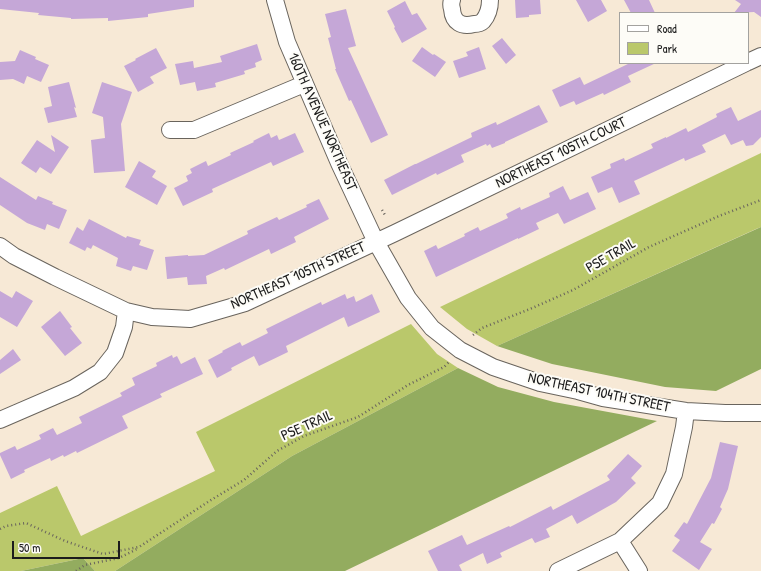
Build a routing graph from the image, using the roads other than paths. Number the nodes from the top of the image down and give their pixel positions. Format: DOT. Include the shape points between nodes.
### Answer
graph roads {
  1 [pos="275,0"];
  2 [pos="452,0"];
  3 [pos="490,0"];
  4 [pos="761,56"];
  5 [pos="749,62"];
  6 [pos="745,64"];
  7 [pos="304,84"];
  8 [pos="170,130"];
  9 [pos="376,242"];
  10 [pos="0,246"];
  11 [pos="126,311"];
  12 [pos="686,411"];
  13 [pos="761,413"];
  14 [pos="0,420"];
  15 [pos="620,541"];
  16 [pos="558,571"];
  17 [pos="639,571"];
  1 -- 7 [label="street, 160TH AVENUE NORTHEAST" via="287,42"];
  2 -- 3 [label="street" via="455,21 463,26 482,22 490,8"];
  4 -- 5 [label="street, NORTHEAST 105TH COURT"];
  6 -- 9 [label="street, NORTHEAST 105TH COURT"];
  7 -- 8 [label="street" via="194,130"];
  7 -- 9 [label="street, 160TH AVENUE NORTHEAST"];
  9 -- 11 [label="street, NORTHEAST 105TH STREET" via="245,303 190,319 152,317"];
  9 -- 12 [label="street, NORTHEAST 104TH STREET" via="408,298 432,328 460,350 493,367 540,383 603,398"];
  10 -- 11 [label="street, NORTHEAST 105TH STREET" via="48,274"];
  11 -- 14 [label="street" via="124,327 115,354 100,372 74,388"];
  12 -- 13 [label="street, NORTHEAST 104TH STREET"];
  12 -- 15 [label="street" via="674,474 660,503"];
  15 -- 16 [label="street"];
  15 -- 17 [label="street"];
}
